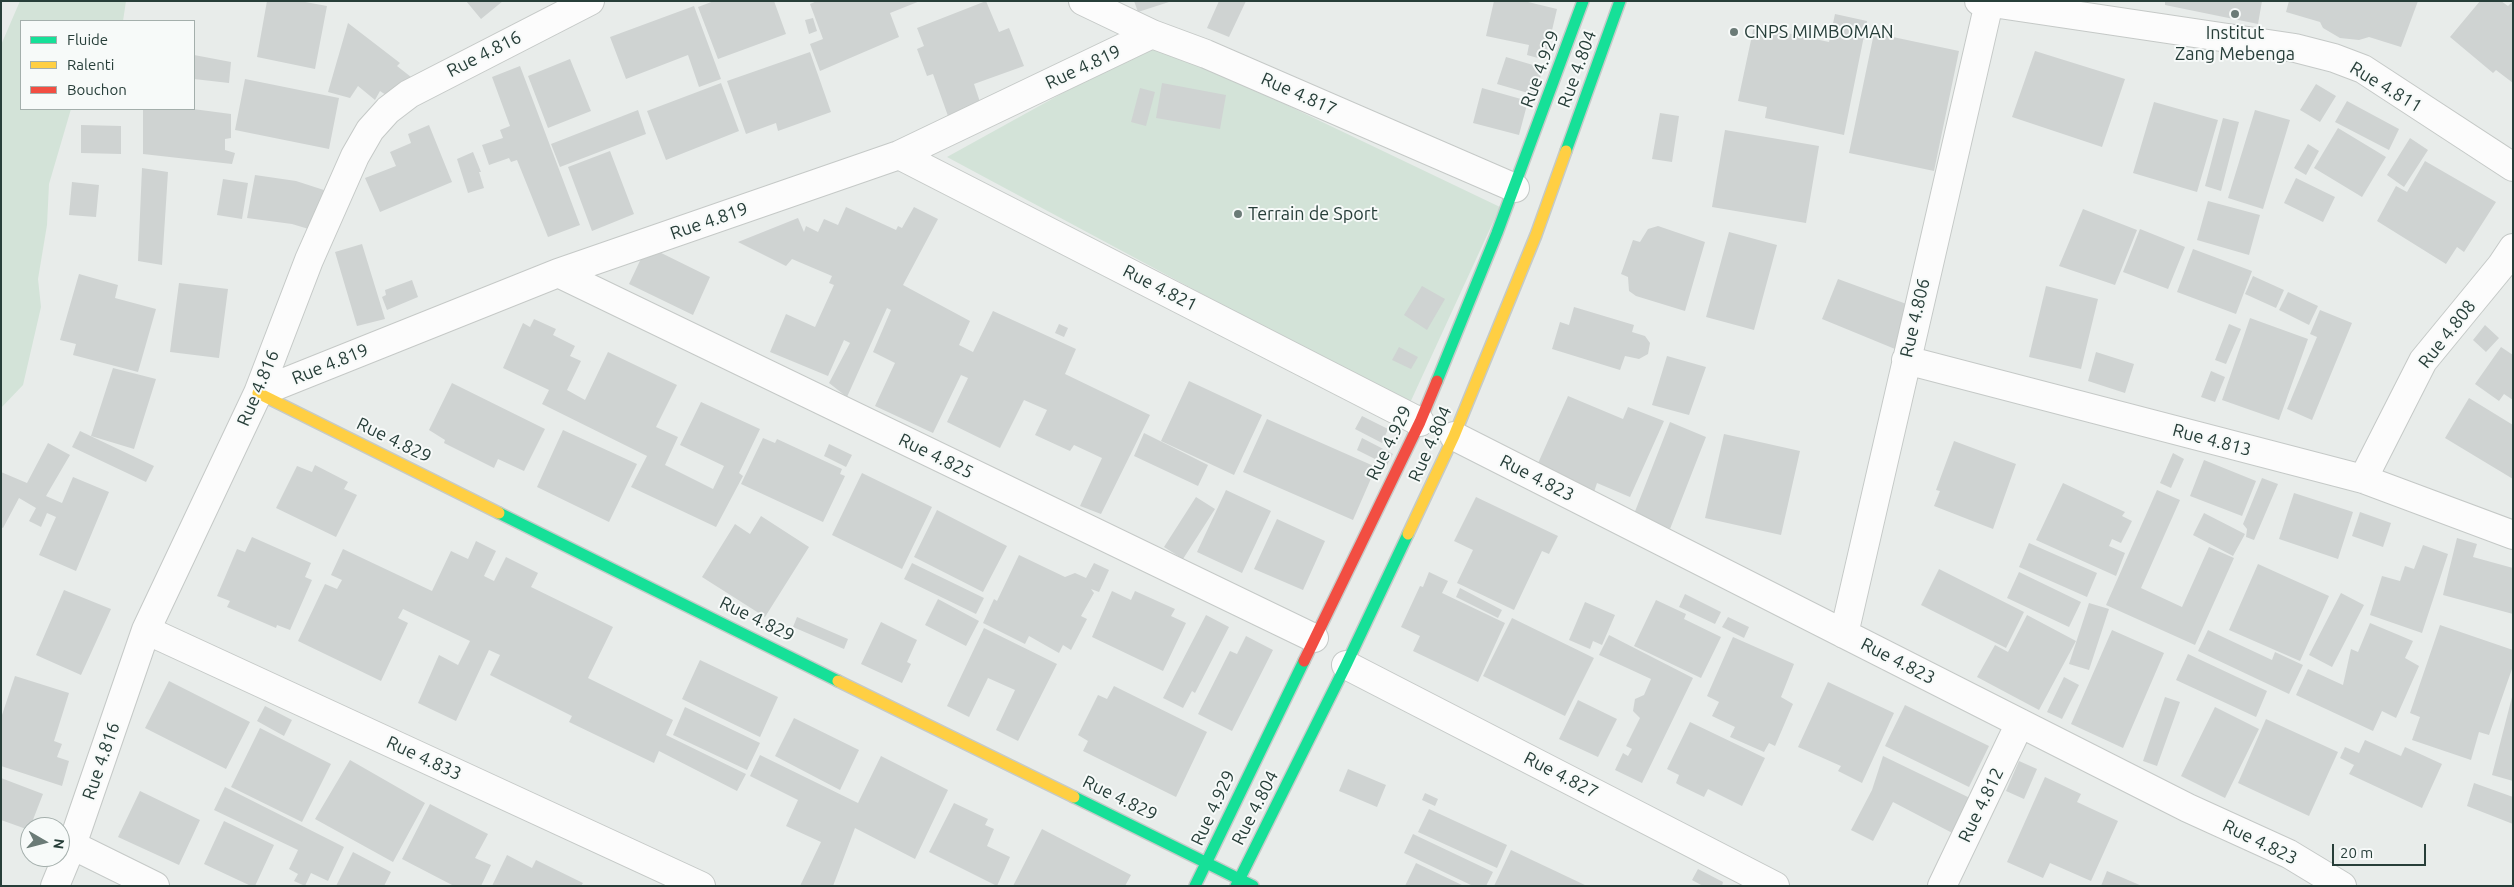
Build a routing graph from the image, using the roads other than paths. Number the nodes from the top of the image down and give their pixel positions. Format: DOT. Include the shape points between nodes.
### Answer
graph roads {
  1 [pos="590,1"];
  2 [pos="1083,1"];
  3 [pos="1583,1"];
  4 [pos="1620,1"];
  5 [pos="1984,2"];
  6 [pos="1152,34"];
  7 [pos="899,155"];
  8 [pos="2513,166"];
  9 [pos="1515,188"];
  10 [pos="2513,248"];
  11 [pos="558,273"];
  12 [pos="1906,360"];
  13 [pos="258,393"];
  14 [pos="1420,422"];
  15 [pos="1454,436"];
  16 [pos="2363,479"];
  17 [pos="2513,534"];
  18 [pos="146,630"];
  19 [pos="1844,634"];
  20 [pos="1314,638"];
  21 [pos="1346,665"];
  22 [pos="2020,723"];
  23 [pos="72,845"];
  24 [pos="1207,861"];
  25 [pos="1237,882"];
  26 [pos="55,886"];
  27 [pos="154,886"];
  28 [pos="701,886"];
  29 [pos="1195,886"];
  30 [pos="1253,886"];
  31 [pos="1775,886"];
  32 [pos="1942,886"];
  33 [pos="2342,886"];
  1 -- 13 [label="street, Rue 4.816" via="408,94 370,130 355,156 309,260"];
  2 -- 6 [label="street, Rue 4.817"];
  3 -- 9 [label="main road, Rue 4.929"];
  4 -- 15 [label="main road, Rue 4.804" via="1536,235"];
  5 -- 8 [label="street, Rue 4.811" via="2286,46 2334,58 2362,69"];
  5 -- 12 [label="street, Rue 4.806"];
  6 -- 7 [label="street, Rue 4.819"];
  6 -- 9 [label="street, Rue 4.817" via="1206,54"];
  7 -- 11 [label="street, Rue 4.819"];
  7 -- 14 [label="street, Rue 4.821"];
  9 -- 14 [label="main road, Rue 4.929"];
  10 -- 16 [label="street, Rue 4.808" via="2423,361"];
  11 -- 13 [label="street, Rue 4.819"];
  11 -- 20 [label="street, Rue 4.825"];
  12 -- 16 [label="street, Rue 4.813"];
  12 -- 19 [label="street, Rue 4.806"];
  13 -- 18 [label="street, Rue 4.816"];
  13 -- 24 [label="main road, Rue 4.829"];
  14 -- 20 [label="main road, Rue 4.929"];
  15 -- 19 [label="street, Rue 4.823"];
  15 -- 21 [label="main road, Rue 4.804"];
  16 -- 17 [label="street, Rue 4.813"];
  18 -- 23 [label="street, Rue 4.816"];
  18 -- 28 [label="street, Rue 4.833"];
  19 -- 22 [label="street, Rue 4.823"];
  20 -- 24 [label="main road, Rue 4.929"];
  21 -- 25 [label="main road, Rue 4.804"];
  21 -- 31 [label="street, Rue 4.827"];
  22 -- 32 [label="street, Rue 4.812"];
  22 -- 33 [label="street, Rue 4.823" via="2188,808 2289,854"];
  23 -- 26 [label="street, Rue 4.816"];
  23 -- 27 [label="street"];
  24 -- 25 [label="main road, Rue 4.829"];
  24 -- 29 [label="main road, Rue 4.929"];
  25 -- 30 [label="main road, Rue 4.829"];
}
